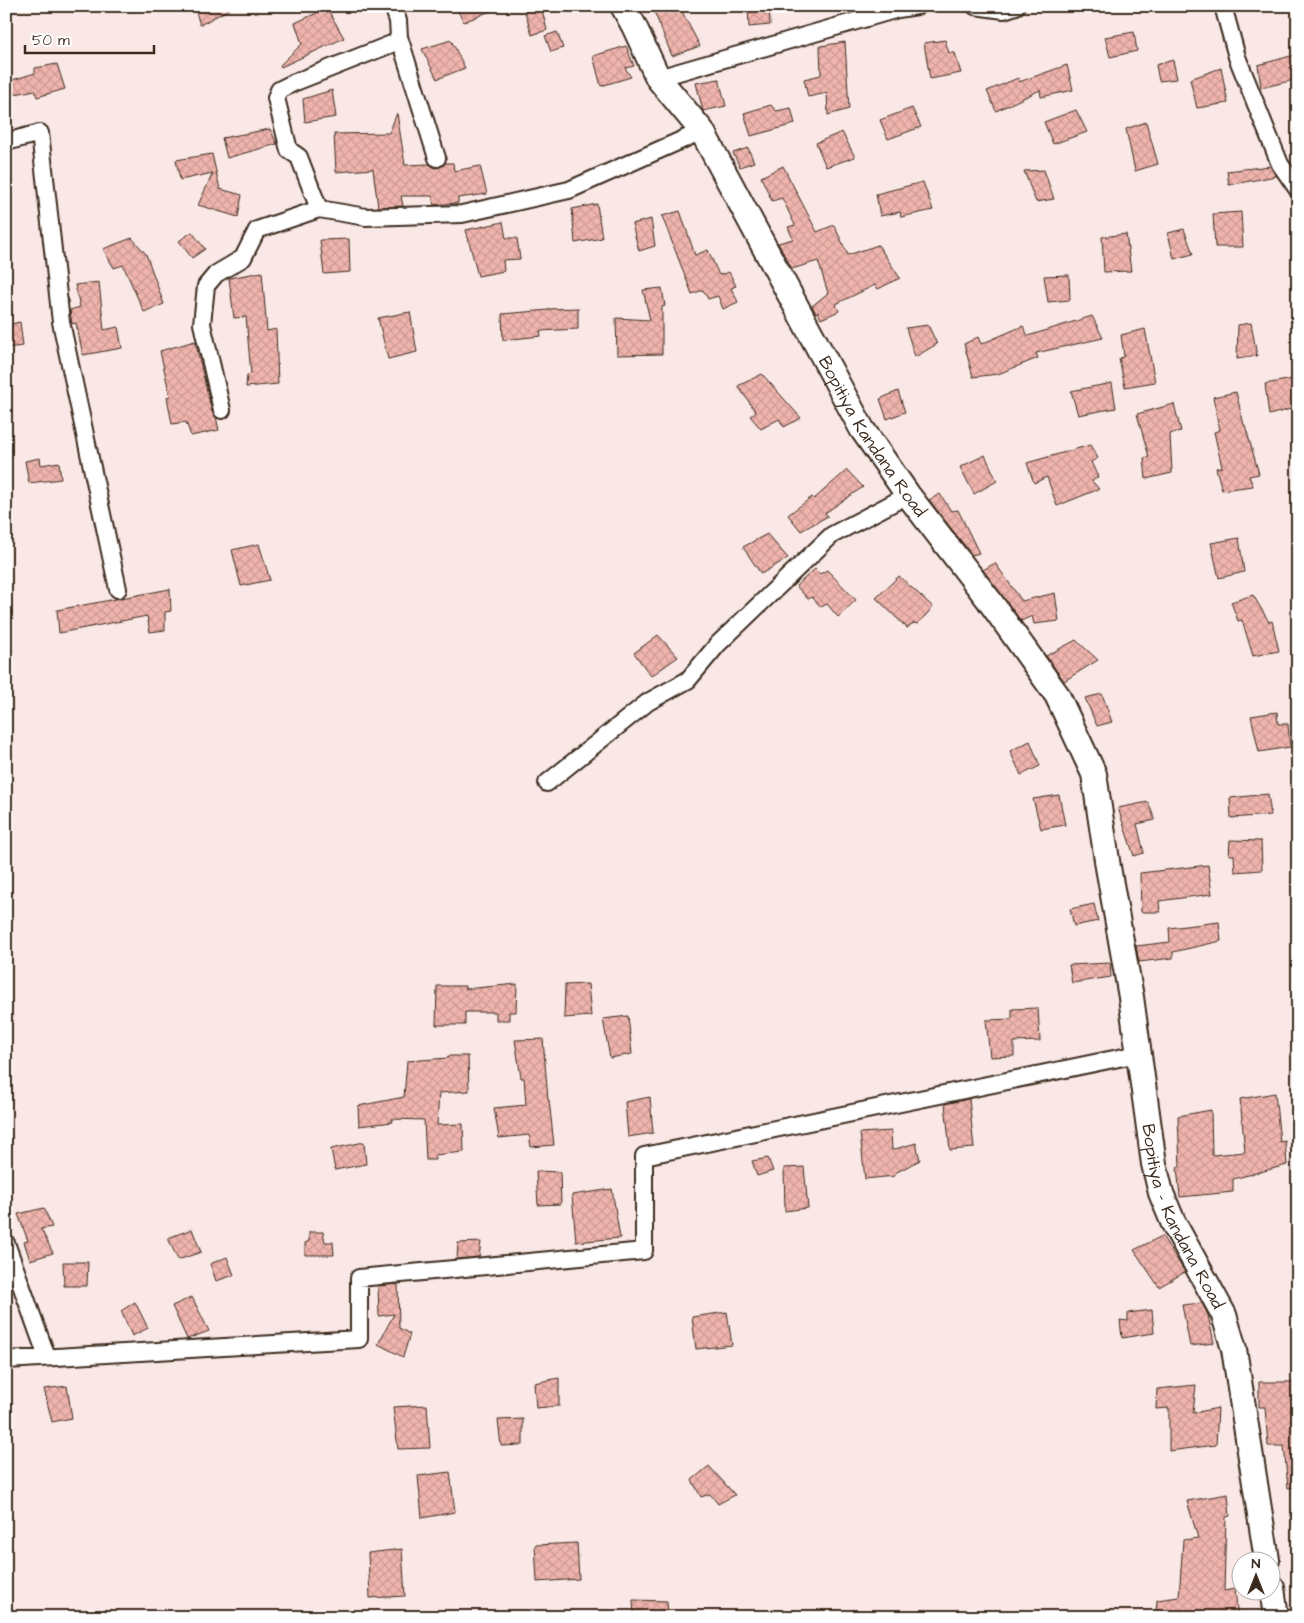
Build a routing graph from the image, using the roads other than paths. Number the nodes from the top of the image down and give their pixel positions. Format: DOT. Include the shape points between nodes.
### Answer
graph roads {
  1 [pos="392,6"];
  2 [pos="623,6"];
  3 [pos="917,6"];
  4 [pos="975,6"];
  5 [pos="1016,6"];
  6 [pos="1223,6"];
  7 [pos="399,37"];
  8 [pos="658,78"];
  9 [pos="702,131"];
  10 [pos="6,142"];
  11 [pos="437,158"];
  12 [pos="1298,190"];
  13 [pos="319,210"];
  14 [pos="222,410"];
  15 [pos="908,495"];
  16 [pos="118,589"];
  17 [pos="547,782"];
  18 [pos="1108,867"];
  19 [pos="1138,1054"];
  20 [pos="6,1243"];
  21 [pos="47,1357"];
  22 [pos="6,1360"];
  23 [pos="1265,1550"];
  24 [pos="1274,1600"];
  25 [pos="1276,1617"];
  1 -- 7 [label="street" via="398,21"];
  2 -- 8 [label="main road, Bopitiya Kandana Road"];
  3 -- 8 [label="street"];
  4 -- 5 [label="street" via="1004,10"];
  6 -- 12 [label="street" via="1237,57 1280,164"];
  7 -- 11 [label="street"];
  7 -- 13 [label="street" via="379,50 279,90 276,98 289,150 299,157"];
  8 -- 9 [label="main road, Bopitiya Kandana Road"];
  9 -- 13 [label="street" via="569,190 462,214 366,217"];
  9 -- 15 [label="main road, Bopitiya Kandana Road" via="862,430"];
  10 -- 16 [label="street" via="40,134 61,322"];
  13 -- 14 [label="street" via="257,230 243,258 216,274 206,286 202,324"];
  15 -- 17 [label="street" via="832,535 718,644 688,680 648,702"];
  15 -- 18 [label="main road, Bopitiya Kandana Road" via="989,600 1057,696 1094,774"];
  18 -- 19 [label="main road, Bopitiya – Kandana Road"];
  19 -- 21 [label="street" via="644,1156 644,1251 359,1278 359,1339"];
  19 -- 23 [label="main road, Bopitiya – Kandana Road" via="1161,1193 1173,1222 1224,1315 1234,1349"];
  20 -- 21 [label="street"];
  21 -- 22 [label="street"];
  24 -- 25 [label="main road"];
}
